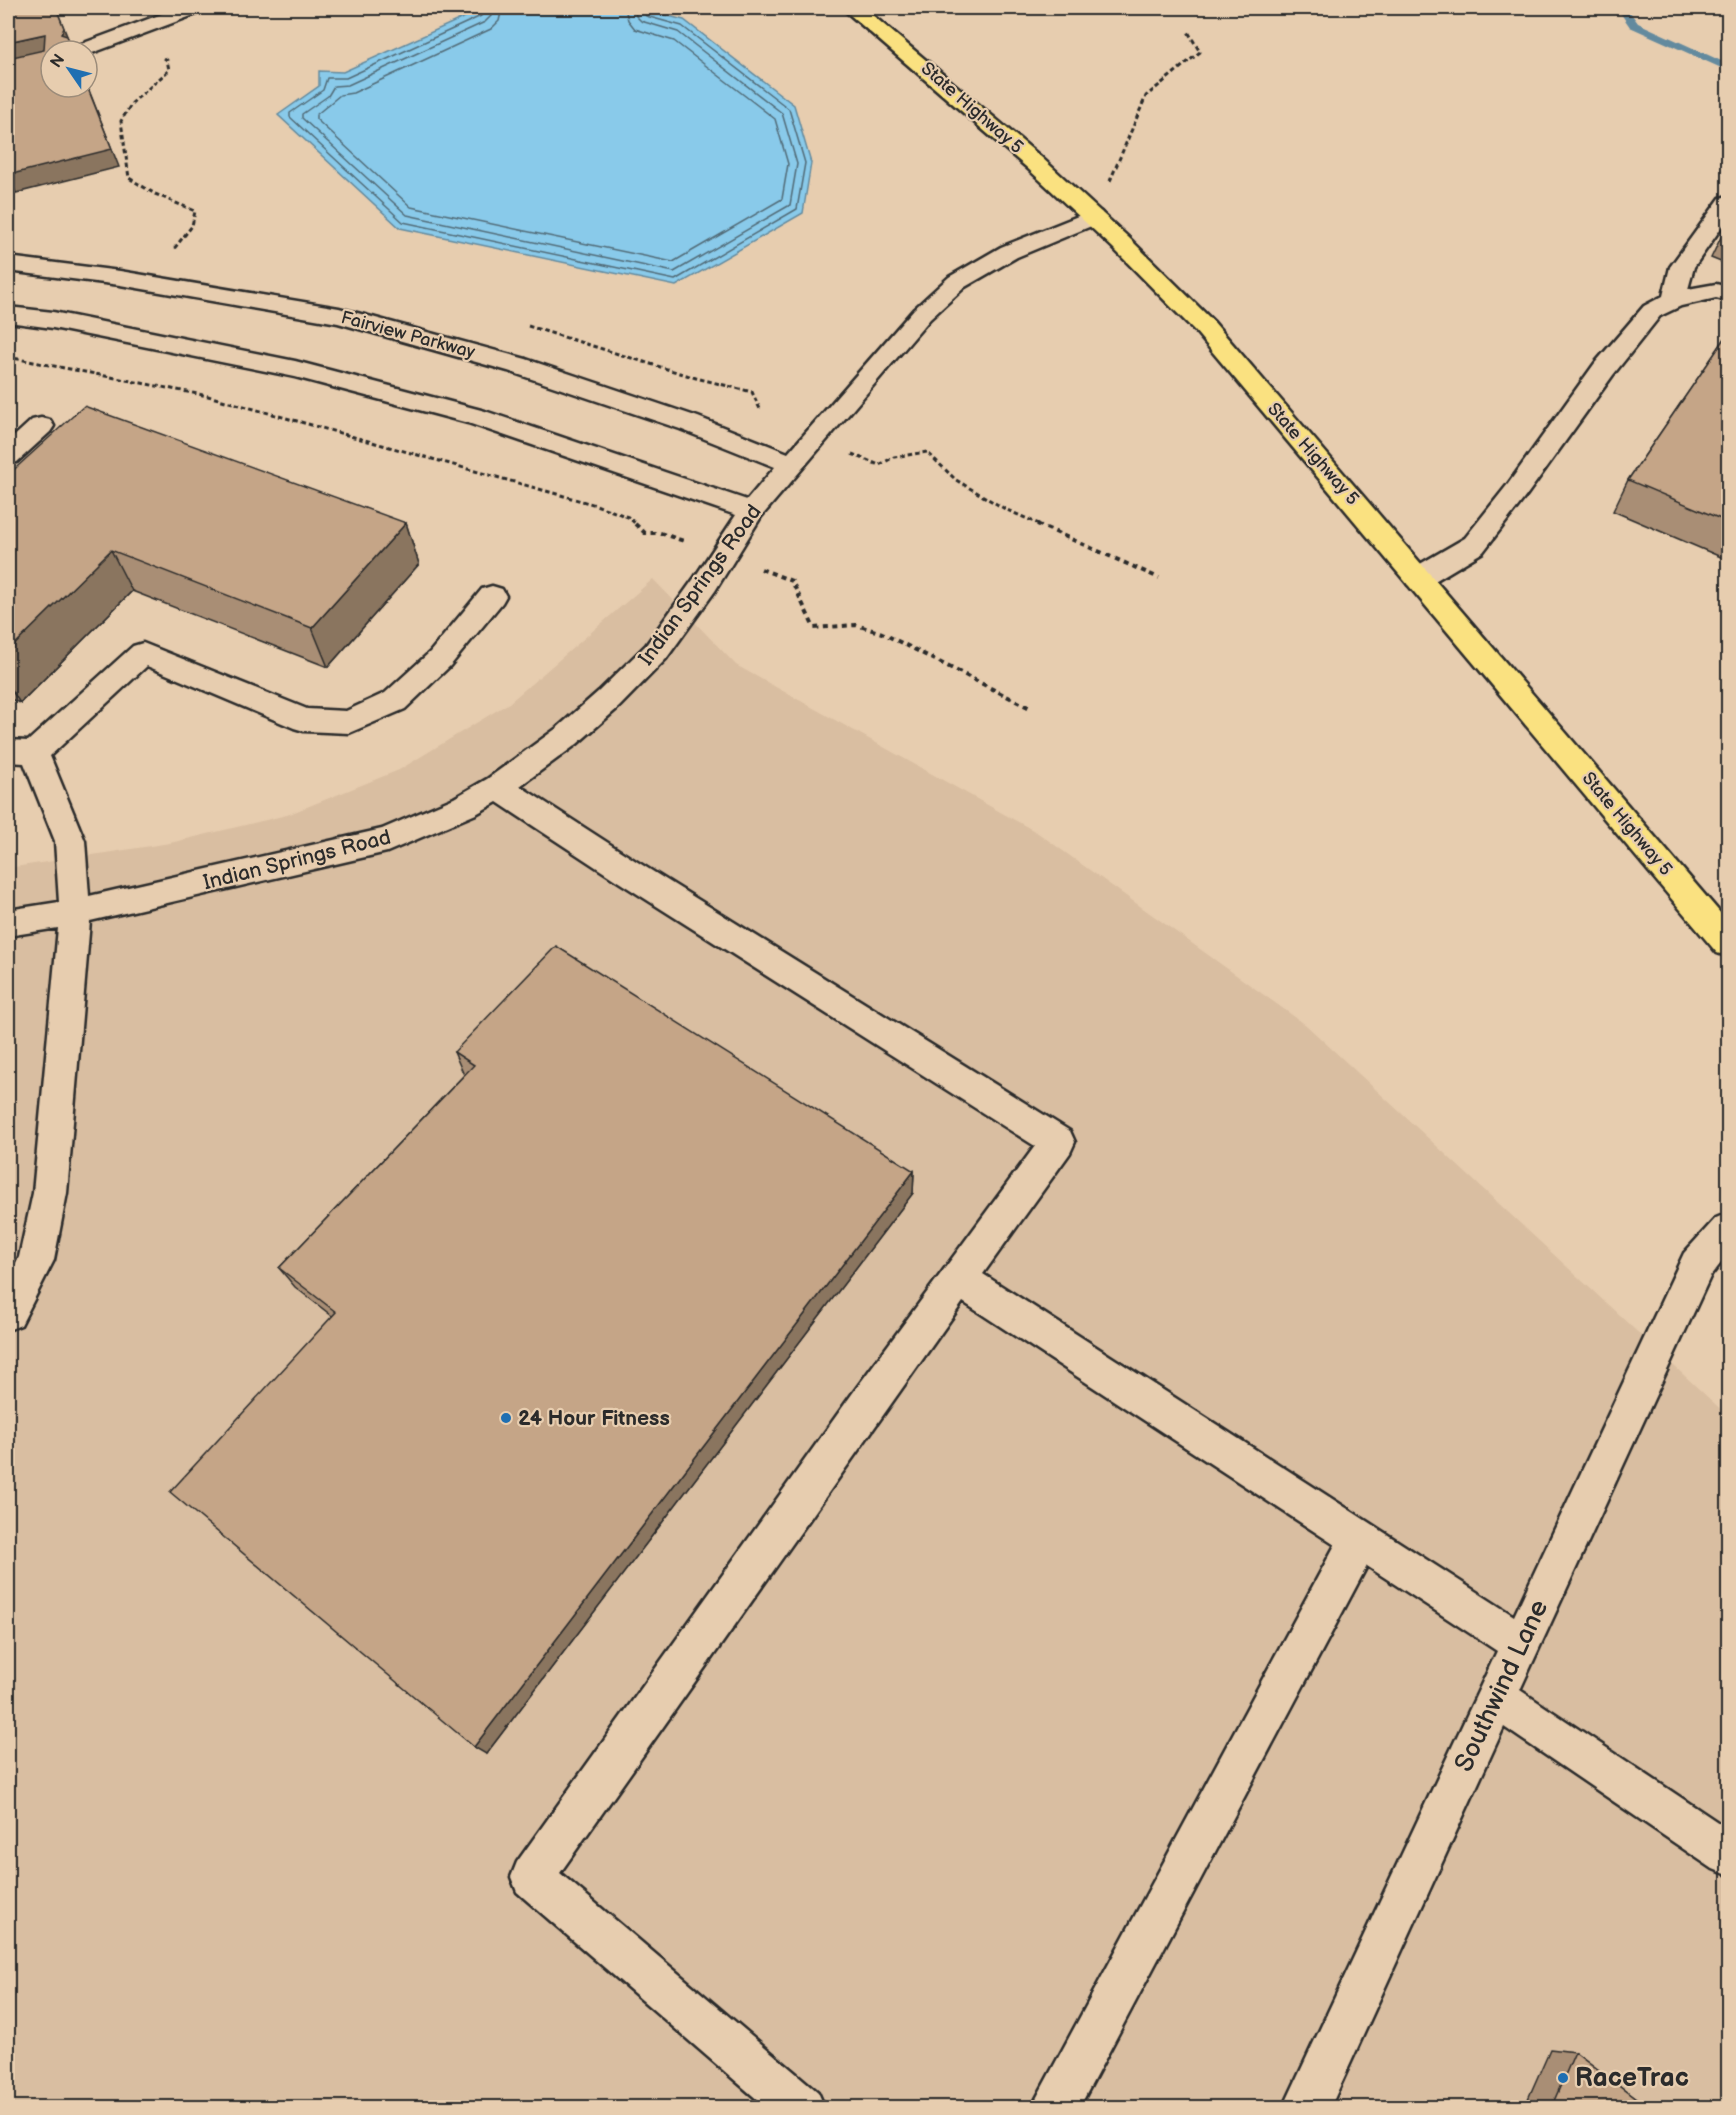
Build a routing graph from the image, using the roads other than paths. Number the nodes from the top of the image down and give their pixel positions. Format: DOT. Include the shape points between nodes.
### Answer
graph roads {
  1 [pos="195,8"];
  2 [pos="852,8"];
  3 [pos="99,45"];
  4 [pos="1728,203"];
  5 [pos="1093,217"];
  6 [pos="8,264"];
  7 [pos="1728,294"];
  8 [pos="1674,300"];
  9 [pos="8,315"];
  10 [pos="41,426"];
  11 [pos="8,456"];
  12 [pos="794,465"];
  13 [pos="752,511"];
  14 [pos="1418,578"];
  15 [pos="492,596"];
  16 [pos="21,752"];
  17 [pos="498,787"];
  18 [pos="75,912"];
  19 [pos="8,923"];
  20 [pos="1728,944"];
  21 [pos="1728,1229"];
  22 [pos="1713,1259"];
  23 [pos="959,1279"];
  24 [pos="8,1313"];
  25 [pos="1360,1539"];
  26 [pos="1522,1644"];
  27 [pos="1496,1698"];
  28 [pos="1728,1854"];
  29 [pos="802,2108"];
  30 [pos="1054,2108"];
  31 [pos="1306,2108"];
  1 -- 3 [label="street"];
  2 -- 5 [label="main road, State Highway 5" via="976,109"];
  4 -- 8 [label="street" via="1682,267"];
  5 -- 12 [label="street, Indian Springs Road" via="1009,252 957,282 903,334"];
  5 -- 14 [label="main road, State Highway 5" via="1203,326"];
  6 -- 12 [label="street, Fairview Parkway" via="120,278 339,316 517,365 689,423"];
  7 -- 8 [label="street" via="1716,291"];
  8 -- 14 [label="street" via="1652,311 1604,369 1474,545"];
  9 -- 13 [label="street" via="53,320 295,369 476,417"];
  10 -- 11 [label="street"];
  12 -- 13 [label="street, Indian Springs Road"];
  13 -- 17 [label="street, Indian Springs Road" via="656,652 567,736"];
  14 -- 20 [label="main road, State Highway 5"];
  15 -- 16 [label="street" via="440,658 395,700 349,722 304,720 143,653"];
  16 -- 18 [label="street" via="70,841"];
  17 -- 18 [label="street, Indian Springs Road" via="387,840"];
  17 -- 23 [label="street" via="1058,1142"];
  18 -- 19 [label="street, Indian Springs Road"];
  18 -- 24 [label="street" via="50,1193 36,1260"];
  21 -- 22 [label="street, Southwind Lane"];
  22 -- 26 [label="street, Southwind Lane"];
  23 -- 25 [label="street"];
  23 -- 29 [label="street" via="532,1877"];
  25 -- 26 [label="street"];
  25 -- 30 [label="street"];
  26 -- 27 [label="street, Southwind Lane"];
  27 -- 28 [label="street"];
  27 -- 31 [label="street, Southwind Lane"];
}
